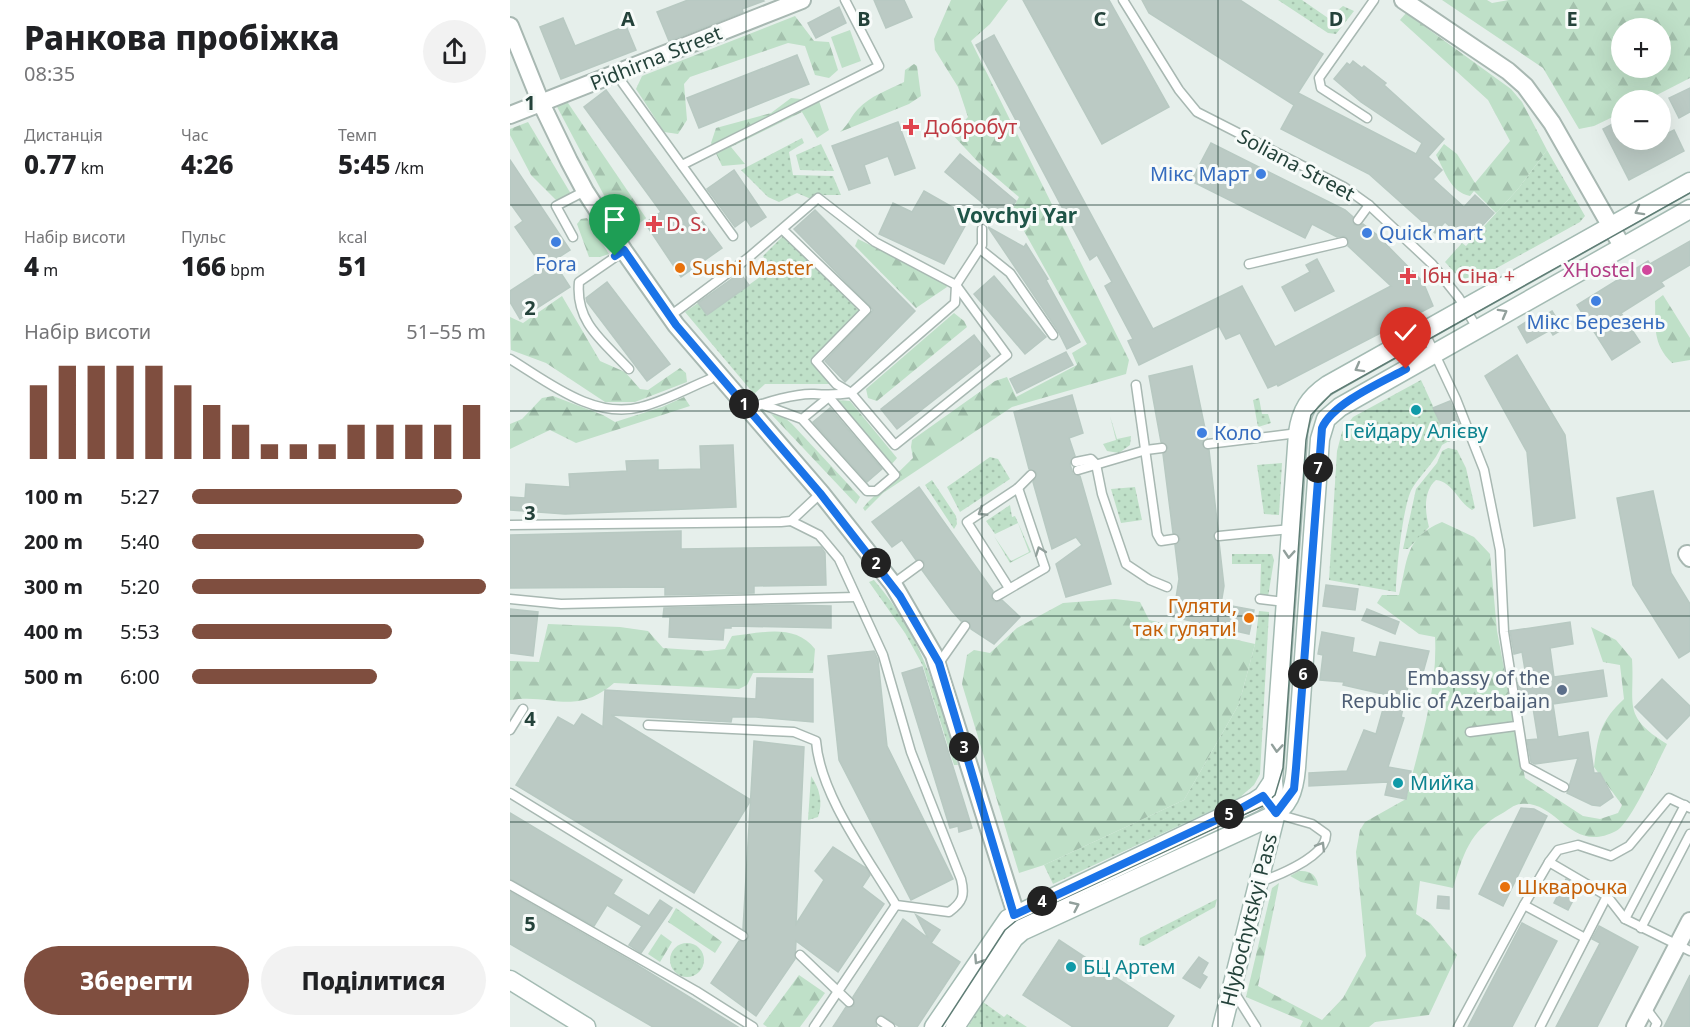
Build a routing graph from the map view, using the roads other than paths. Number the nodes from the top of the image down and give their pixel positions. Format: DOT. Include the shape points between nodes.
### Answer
graph roads {
  1 [pos="802,0"];
  2 [pos="845,0"];
  3 [pos="1123,0"];
  4 [pos="1374,0"];
  5 [pos="1403,0"];
  6 [pos="510,26"];
  7 [pos="616,74"];
  8 [pos="541,103"];
  9 [pos="510,115"];
  10 [pos="1367,118"];
  11 [pos="682,165"];
  12 [pos="1690,182"];
  13 [pos="585,191"];
  14 [pos="1369,204"];
  15 [pos="1690,209"];
  16 [pos="1358,220"];
  17 [pos="1611,227"];
  18 [pos="782,229"];
  19 [pos="982,229"];
  20 [pos="734,236"];
  21 [pos="573,237"];
  22 [pos="1343,242"];
  23 [pos="1622,246"];
  24 [pos="980,249"];
  25 [pos="624,250"];
  26 [pos="1249,264"];
  27 [pos="956,285"];
  28 [pos="1466,308"];
  29 [pos="670,316"];
  30 [pos="1477,327"];
  31 [pos="1424,331"];
  32 [pos="1053,335"];
  33 [pos="1435,352"];
  34 [pos="510,359"];
  35 [pos="629,369"];
  36 [pos="717,373"];
  37 [pos="1136,385"];
  38 [pos="851,393"];
  39 [pos="829,397"];
  40 [pos="755,407"];
  41 [pos="802,419"];
  42 [pos="1298,433"];
  43 [pos="1208,444"];
  44 [pos="1162,448"];
  45 [pos="1146,450"];
  46 [pos="1096,464"];
  47 [pos="1077,466"];
  48 [pos="1030,475"];
  49 [pos="1018,488"];
  50 [pos="820,493"];
  51 [pos="791,521"];
  52 [pos="510,525"];
  53 [pos="1291,529"];
  54 [pos="1219,536"];
  55 [pos="1174,539"];
  56 [pos="920,565"];
  57 [pos="893,584"];
  58 [pos="1167,587"];
  59 [pos="1009,588"];
  60 [pos="997,596"];
  61 [pos="856,597"];
  62 [pos="510,599"];
  63 [pos="1260,599"];
  64 [pos="1286,602"];
  65 [pos="966,626"];
  66 [pos="939,663"];
  67 [pos="523,709"];
  68 [pos="648,725"];
  69 [pos="1516,726"];
  70 [pos="510,730"];
  71 [pos="1470,732"];
  72 [pos="1564,787"];
  73 [pos="1268,788"];
  74 [pos="510,794"];
  75 [pos="1687,807"];
  76 [pos="1276,813"];
  77 [pos="1690,834"];
  78 [pos="1549,862"];
  79 [pos="1257,884"];
  80 [pos="510,885"];
  81 [pos="1607,896"];
  82 [pos="896,905"];
  83 [pos="1524,905"];
  84 [pos="1625,919"];
  85 [pos="1690,921"];
  86 [pos="1018,923"];
  87 [pos="1641,928"];
  88 [pos="743,936"];
  89 [pos="1585,938"];
  90 [pos="1684,948"];
  91 [pos="800,955"];
  92 [pos="510,980"];
  93 [pos="1231,988"];
  94 [pos="838,991"];
  95 [pos="849,1002"];
  96 [pos="1645,1007"];
  97 [pos="881,1021"];
  98 [pos="586,1027"];
  99 [pos="753,1027"];
  100 [pos="814,1027"];
  101 [pos="890,1027"];
  102 [pos="934,1027"];
  103 [pos="956,1027"];
  104 [pos="1222,1027"];
  105 [pos="1256,1027"];
  106 [pos="1458,1027"];
  107 [pos="1540,1027"];
  108 [pos="1635,1027"];
  109 [pos="1655,1027"];
  1 -- 7 [label="street, Pidhirna Street"];
  2 -- 11 [label="lane" via="879,66"];
  3 -- 14 [label="lane, Soliana Street" via="1197,112 1344,187"];
  4 -- 10 [label="lane" via="1319,78 1321,88"];
  5 -- 17 [label="street" via="1525,86 1547,116"];
  6 -- 8 [label="street"];
  7 -- 8 [label="street, Pidhirna Street"];
  7 -- 11 [label="lane"];
  8 -- 9 [label="street, Pidhirna Street"];
  8 -- 13 [label="street"];
  11 -- 20 [label="lane"];
  12 -- 17 [label="main road, one-way"];
  13 -- 21 [label="lane" via="556,206"];
  13 -- 25 [label="street"];
  14 -- 16 [label="lane"];
  14 -- 28 [label="lane, Soliana Street" via="1415,246"];
  15 -- 23 [label="main road"];
  17 -- 23 [label="street"];
  17 -- 28 [label="main road"];
  18 -- 27 [label="lane" via="818,198 875,242"];
  18 -- 29 [label="lane"];
  18 -- 38 [label="lane" via="866,310 816,361 836,384"];
  19 -- 24 [label="lane"];
  22 -- 26 [label="lane"];
  30 -- 23 [label="main road, one-way"];
  24 -- 27 [label="lane"];
  24 -- 32 [label="lane" via="1010,273"];
  25 -- 29 [label="street"];
  25 -- 35 [label="lane" via="579,282 578,299 586,324"];
  27 -- 38 [label="lane" via="955,303"];
  27 -- 38 [label="lane" via="1007,355 895,444"];
  28 -- 30 [label="lane, Soliana Street"];
  28 -- 31 [label="main road"];
  29 -- 36 [label="street"];
  30 -- 33 [label="main road"];
  31 -- 33 [label="lane"];
  31 -- 42 [label="main road, one-way" via="1317,393 1304,408"];
  33 -- 69 [label="lane" via="1484,470 1500,550 1504,632"];
  33 -- 76 [label="main road" via="1340,407 1322,428 1295,779 1290,799"];
  34 -- 36 [label="lane" via="575,397 606,410 640,408"];
  36 -- 40 [label="street"];
  37 -- 45 [label="lane"];
  38 -- 39 [label="lane"];
  39 -- 40 [label="lane" via="812,393"];
  39 -- 41 [label="lane"];
  39 -- 41 [label="lane" via="895,475 876,491 867,491"];
  40 -- 41 [label="lane"];
  40 -- 50 [label="street"];
  42 -- 43 [label="lane"];
  42 -- 53 [label="main road"];
  44 -- 45 [label="lane"];
  45 -- 46 [label="lane"];
  45 -- 55 [label="lane" via="1159,540"];
  46 -- 47 [label="lane"];
  46 -- 58 [label="lane" via="1126,564"];
  48 -- 49 [label="lane"];
  59 -- 49 [label="lane, one-way" via="1045,568"];
  49 -- 59 [label="lane, one-way" via="967,522"];
  50 -- 51 [label="lane"];
  50 -- 57 [label="street"];
  51 -- 52 [label="lane"];
  51 -- 61 [label="lane" via="819,535 839,559"];
  53 -- 54 [label="lane"];
  53 -- 64 [label="main road, one-way"];
  56 -- 57 [label="lane"];
  57 -- 66 [label="street"];
  59 -- 60 [label="lane"];
  61 -- 62 [label="lane" via="561,604"];
  61 -- 82 [label="lane" via="883,655 911,752 964,893 960,904 949,912"];
  63 -- 64 [label="lane"];
  64 -- 73 [label="main road, one-way"];
  65 -- 66 [label="lane"];
  66 -- 86 [label="street"];
  67 -- 70 [label="lane"];
  68 -- 82 [label="lane" via="794,732 816,741 817,762 836,803"];
  69 -- 71 [label="lane"];
  69 -- 72 [label="lane" via="1525,766"];
  73 -- 76 [label="main road"];
  73 -- 86 [label="main road" via="1240,809"];
  74 -- 88 [label="lane"];
  75 -- 78 [label="lane" via="1669,798 1629,846 1611,856 1578,845 1558,850"];
  75 -- 84 [label="lane"];
  76 -- 79 [label="main road, Hlybochytskyi Pass"];
  79 -- 76 [label="lane, one-way" via="1316,854 1326,839 1322,829"];
  86 -- 76 [label="main road, one-way"];
  77 -- 87 [label="lane"];
  78 -- 81 [label="lane"];
  78 -- 83 [label="lane"];
  79 -- 93 [label="main road, Hlybochytskyi Pass"];
  80 -- 99 [label="lane"];
  81 -- 84 [label="lane"];
  81 -- 89 [label="lane"];
  82 -- 94 [label="lane"];
  83 -- 89 [label="lane"];
  83 -- 106 [label="lane"];
  84 -- 87 [label="lane"];
  85 -- 90 [label="street"];
  86 -- 102 [label="main road, one-way" via="995,934"];
  86 -- 103 [label="main road" via="1014,938"];
  87 -- 90 [label="lane"];
  89 -- 107 [label="lane"];
  90 -- 96 [label="street"];
  91 -- 94 [label="lane"];
  92 -- 98 [label="main road"];
  93 -- 104 [label="main road, Hlybochytskyi Pass"];
  93 -- 105 [label="lane"];
  94 -- 95 [label="lane"];
  94 -- 100 [label="lane"];
  96 -- 108 [label="street"];
  96 -- 109 [label="lane" via="1657,1023"];
  97 -- 101 [label="lane"];
}
